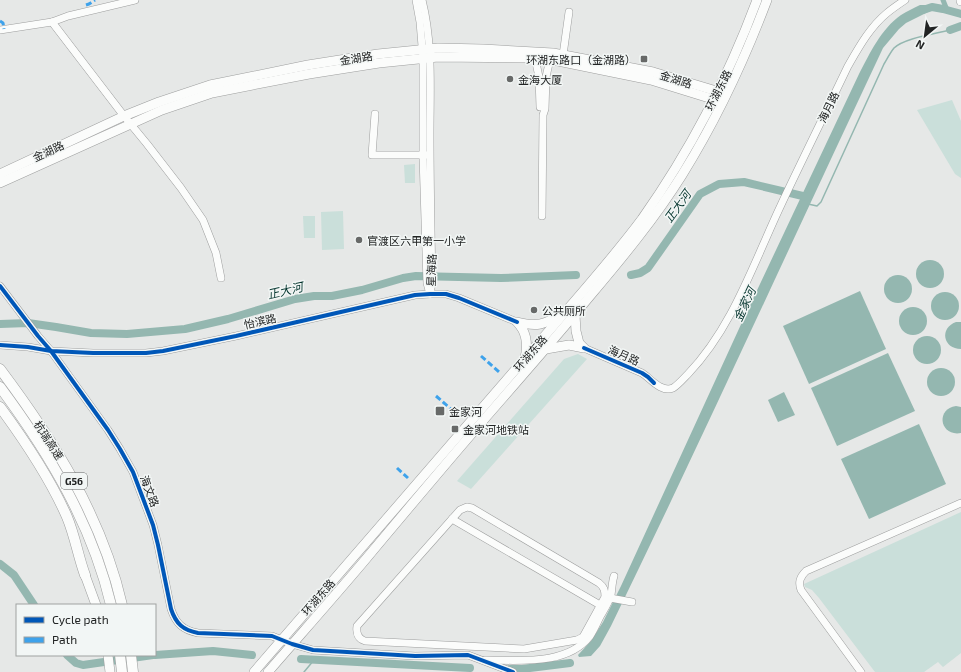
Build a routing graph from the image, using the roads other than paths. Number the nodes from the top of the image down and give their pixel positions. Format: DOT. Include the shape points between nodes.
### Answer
graph roads {
  1 [pos="135,0"];
  2 [pos="416,0"];
  3 [pos="422,0"];
  4 [pos="757,0"];
  5 [pos="767,0"];
  6 [pos="905,0"];
  7 [pos="569,12"];
  8 [pos="52,22"];
  9 [pos="0,30"];
  10 [pos="426,54"];
  11 [pos="563,55"];
  12 [pos="535,58"];
  13 [pos="550,59"];
  14 [pos="720,97"];
  15 [pos="375,114"];
  16 [pos="543,115"];
  17 [pos="124,116"];
  18 [pos="130,124"];
  19 [pos="427,155"];
  20 [pos="0,174"];
  21 [pos="0,183"];
  22 [pos="542,216"];
  23 [pos="221,278"];
  24 [pos="0,286"];
  25 [pos="430,294"];
  26 [pos="571,312"];
  27 [pos="517,322"];
  28 [pos="0,344"];
  29 [pos="584,348"];
  30 [pos="546,349"];
  31 [pos="51,351"];
  32 [pos="524,360"];
  33 [pos="0,370"];
  34 [pos="0,387"];
  35 [pos="0,407"];
  36 [pos="961,503"];
  37 [pos="452,519"];
  38 [pos="85,575"];
  39 [pos="614,576"];
  40 [pos="612,598"];
  41 [pos="629,601"];
  42 [pos="96,604"];
  43 [pos="111,604"];
  44 [pos="122,604"];
  45 [pos="600,605"];
  46 [pos="282,639"];
  47 [pos="292,644"];
  48 [pos="416,644"];
  49 [pos="468,646"];
  50 [pos="468,655"];
  51 [pos="108,656"];
  52 [pos="120,656"];
  53 [pos="131,656"];
  54 [pos="415,656"];
  55 [pos="481,660"];
  56 [pos="109,670"];
  57 [pos="122,672"];
  58 [pos="133,672"];
  59 [pos="254,672"];
  60 [pos="268,672"];
  61 [pos="513,672"];
  62 [pos="861,672"];
  1 -- 8 [label="street"];
  2 -- 10 [label="street, 星海路"];
  3 -- 10 [label="street, 星海路" via="427,24"];
  4 -- 14 [label="main road, 环湖东路"];
  5 -- 14 [label="main road, 环湖东路" via="738,71"];
  6 -- 29 [label="street, 海月路" via="887,13 868,34 848,66 738,300 708,350 692,370 672,388 666,389 656,385 642,373"];
  7 -- 11 [label="street"];
  8 -- 9 [label="street"];
  8 -- 17 [label="street"];
  10 -- 11 [label="main road, 金湖路" via="438,48"];
  10 -- 12 [label="main road, 金湖路" via="438,57"];
  10 -- 17 [label="main road, 金湖路" via="378,54 210,85"];
  10 -- 18 [label="main road, 金湖路" via="212,93"];
  10 -- 19 [label="street, 星海路"];
  11 -- 14 [label="main road, 金湖路" via="653,72"];
  12 -- 13 [label="main road, 金湖路"];
  12 -- 16 [label="street" via="540,77 540,110"];
  13 -- 14 [label="main road, 金湖路"];
  13 -- 16 [label="street"];
  14 -- 26 [label="main road, 环湖东路" via="642,218"];
  15 -- 19 [label="street" via="372,155"];
  16 -- 22 [label="street"];
  17 -- 18 [label="street"];
  17 -- 20 [label="main road, 金湖路"];
  18 -- 21 [label="main road, 金湖路"];
  18 -- 23 [label="street" via="203,220 216,253"];
  19 -- 25 [label="street, 星海路"];
  24 -- 31 [label="street, 海文路"];
  25 -- 27 [label="street, 怡滨路" via="446,294 459,298"];
  25 -- 31 [label="street, 怡滨路" via="415,295 158,352"];
  26 -- 27 [label="main road" via="540,324"];
  26 -- 29 [label="main road" via="579,343"];
  26 -- 30 [label="main road, 环湖东路"];
  26 -- 32 [label="main road, 环湖东路"];
  27 -- 32 [label="main road" via="522,327 527,344"];
  28 -- 31 [label="street, 怡滨路"];
  29 -- 30 [label="main road" via="569,345"];
  30 -- 47 [label="main road, 环湖东路"];
  31 -- 46 [label="street, 海文路" via="108,430 133,472 153,525 171,609 178,623 198,633 272,636"];
  32 -- 46 [label="main road, 环湖东路"];
  33 -- 44 [label="highway, 杭瑞高速 / G56" via="49,439 83,498 109,558"];
  34 -- 43 [label="highway, 杭瑞高速 / G56" via="43,449 74,503 97,556"];
  35 -- 38 [label="highway" via="36,460 63,508"];
  36 -- 62 [label="street" via="806,571 801,578 801,590"];
  37 -- 45 [label="street"];
  37 -- 45 [label="street" via="463,508 472,508 603,586 605,597"];
  37 -- 48 [label="street" via="356,630 361,640"];
  38 -- 42 [label="main road"];
  39 -- 40 [label="street"];
  40 -- 41 [label="street"];
  40 -- 55 [label="street" via="590,637 564,655 528,660"];
  45 -- 49 [label="street" via="583,637 578,640 524,649"];
  46 -- 47 [label="street, 海文路"];
  46 -- 59 [label="main road, 环湖东路"];
  47 -- 54 [label="street, 海文路" via="313,650"];
  47 -- 60 [label="main road, 环湖东路"];
  48 -- 49 [label="street"];
  48 -- 54 [label="street"];
  49 -- 50 [label="street"];
  50 -- 54 [label="street, 海文路"];
  50 -- 55 [label="street"];
  51 -- 56 [label="main road"];
  52 -- 57 [label="highway"];
  53 -- 58 [label="highway"];
  55 -- 61 [label="street"];
}
